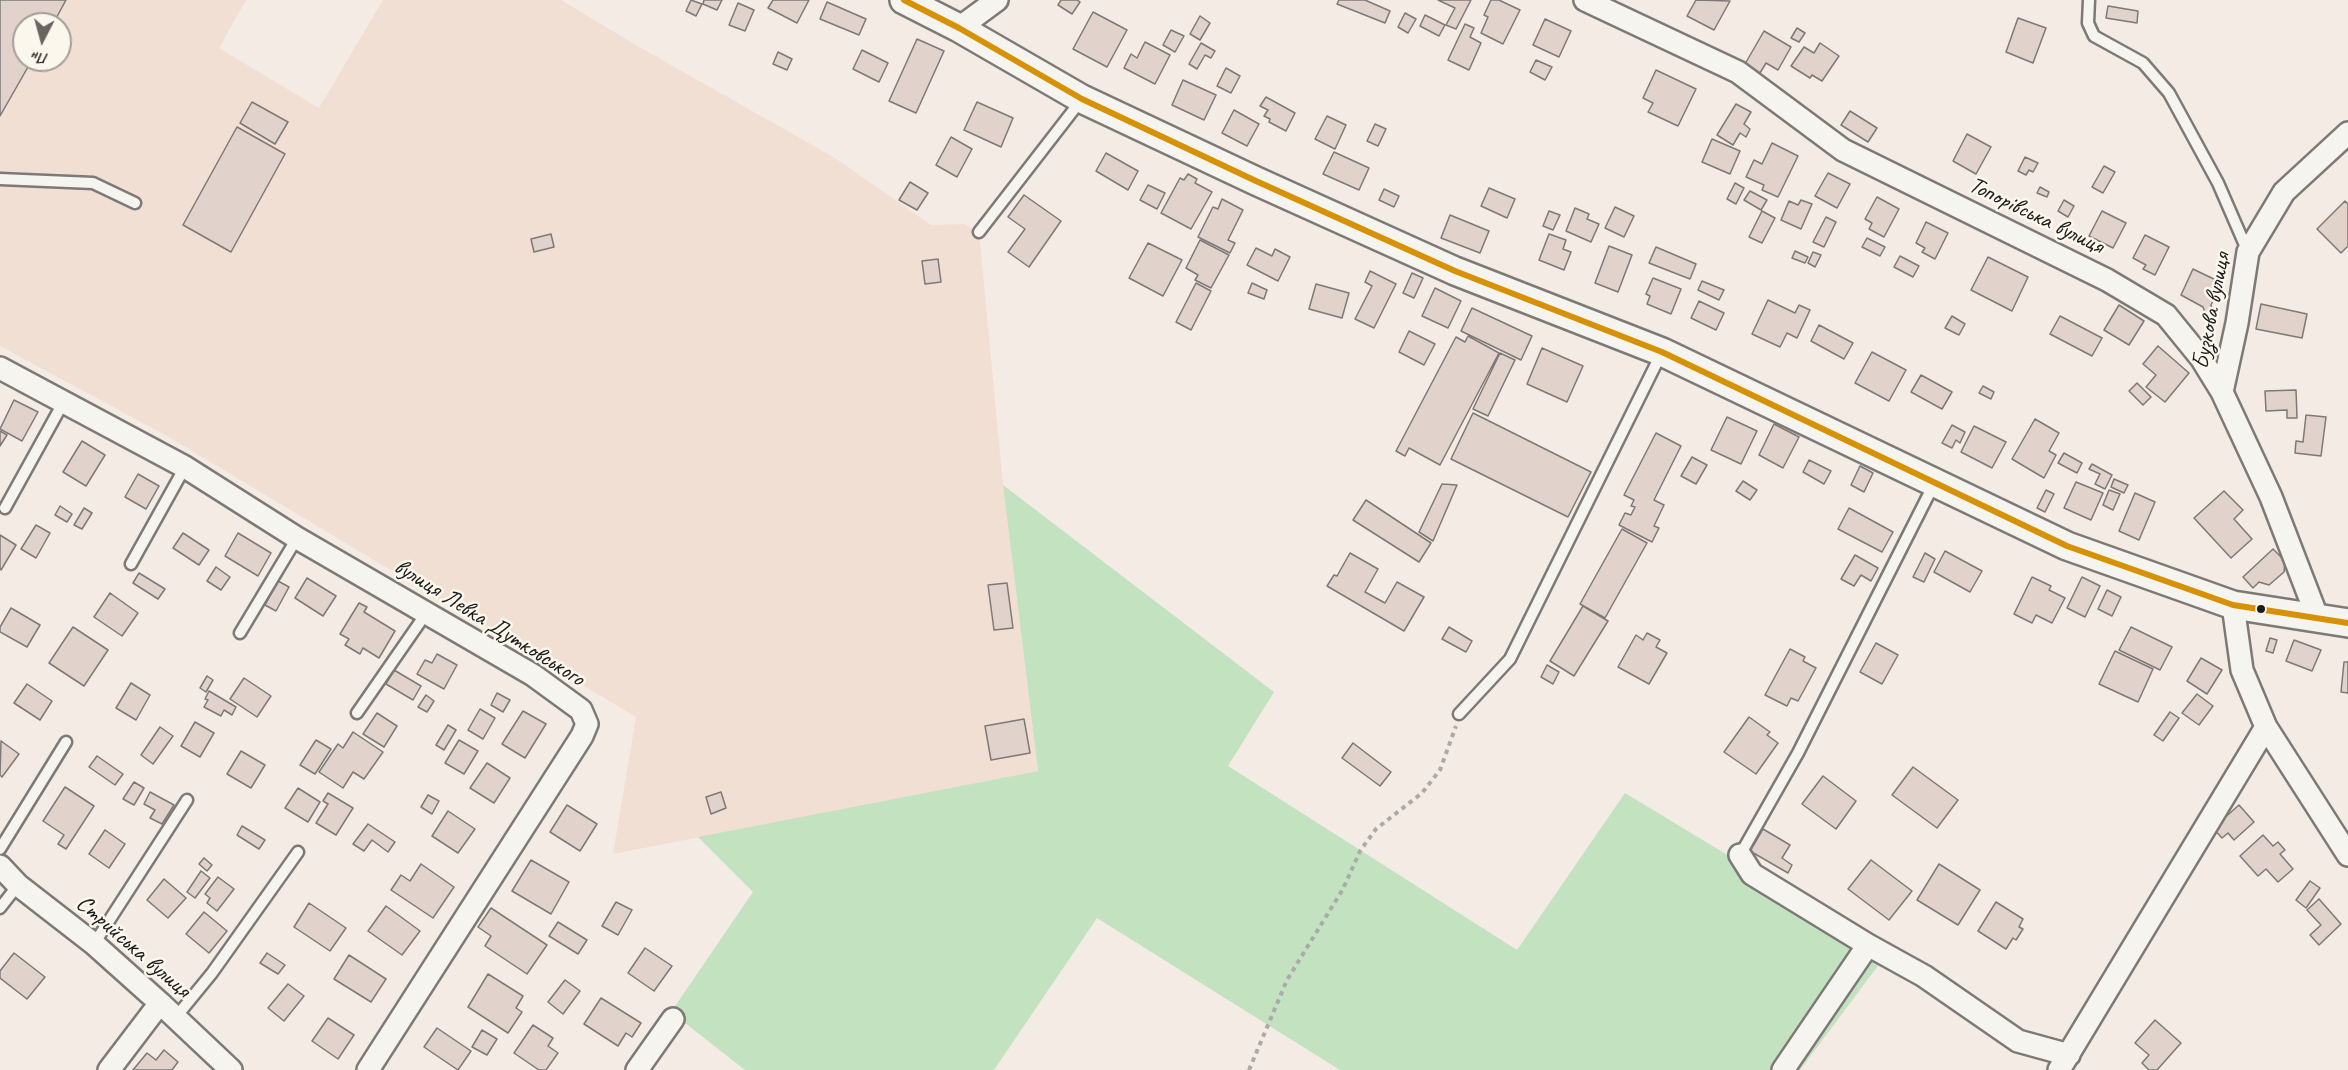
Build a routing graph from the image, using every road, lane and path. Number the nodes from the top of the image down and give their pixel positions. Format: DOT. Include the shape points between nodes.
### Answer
graph roads {
  1 [pos="904,0"];
  2 [pos="997,0"];
  3 [pos="1585,0"];
  4 [pos="2089,0"];
  5 [pos="959,28"];
  6 [pos="1082,99"];
  7 [pos="2348,133"];
  8 [pos="0,178"];
  9 [pos="135,203"];
  10 [pos="979,232"];
  11 [pos="2248,252"];
  12 [pos="1662,351"];
  13 [pos="0,368"];
  14 [pos="2222,393"];
  15 [pos="63,403"];
  16 [pos="185,467"];
  17 [pos="1934,484"];
  18 [pos="5,508"];
  19 [pos="297,538"];
  20 [pos="131,564"];
  21 [pos="2233,605"];
  22 [pos="427,612"];
  23 [pos="2318,619"];
  24 [pos="2348,623"];
  25 [pos="240,633"];
  26 [pos="357,713"];
  27 [pos="1459,714"];
  28 [pos="2266,727"];
  29 [pos="66,742"];
  30 [pos="187,800"];
  31 [pos="2340,826"];
  32 [pos="0,849"];
  33 [pos="298,852"];
  34 [pos="1740,855"];
  35 [pos="2348,855"];
  36 [pos="0,866"];
  37 [pos="18,885"];
  38 [pos="0,908"];
  39 [pos="94,944"];
  40 [pos="1868,945"];
  41 [pos="168,1010"];
  42 [pos="673,1019"];
  43 [pos="2069,1065"];
  44 [pos="109,1070"];
  45 [pos="231,1070"];
  46 [pos="368,1070"];
  47 [pos="637,1070"];
  48 [pos="1249,1070"];
  49 [pos="1783,1070"];
  1 -- 5 [label="street"];
  2 -- 5 [label="street"];
  3 -- 14 [label="street, Топорівська вулиця" via="1738,72 1843,150 2107,280 2166,315 2201,358"];
  4 -- 11 [label="lane" via="2088,23 2094,36 2143,63 2169,93 2218,183"];
  5 -- 6 [label="street"];
  6 -- 10 [label="lane"];
  6 -- 12 [label="street" via="1455,271"];
  7 -- 11 [label="street, Бузкова вулиця" via="2284,192"];
  8 -- 9 [label="lane" via="93,183"];
  11 -- 14 [label="street, Бузкова вулиця"];
  12 -- 17 [label="street"];
  12 -- 27 [label="lane" via="1510,659"];
  13 -- 15 [label="street, вулиця Левка Дутковського"];
  14 -- 23 [label="street, Топорівська вулиця" via="2271,497"];
  15 -- 16 [label="street, вулиця Левка Дутковського"];
  15 -- 18 [label="lane"];
  16 -- 19 [label="street, вулиця Левка Дутковського"];
  16 -- 20 [label="lane"];
  17 -- 21 [label="street" via="2067,546"];
  17 -- 34 [label="lane" via="1798,753"];
  19 -- 22 [label="street, вулиця Левка Дутковського"];
  19 -- 25 [label="lane"];
  21 -- 23 [label="street"];
  21 -- 28 [label="street" via="2242,670"];
  22 -- 26 [label="lane"];
  22 -- 46 [label="street, вулиця Левка Дутковського" via="533,675 581,710 588,724"];
  23 -- 24 [label="street"];
  27 -- 48 [label="path" via="1440,770 1422,793 1376,829 1360,851 1343,889 1287,980"];
  28 -- 31 [label="street"];
  28 -- 43 [label="street"];
  29 -- 32 [label="lane"];
  30 -- 39 [label="lane"];
  31 -- 35 [label="street"];
  33 -- 41 [label="lane" via="212,973"];
  34 -- 40 [label="street" via="1752,874"];
  36 -- 37 [label="street, Стрийська вулиця"];
  37 -- 38 [label="lane"];
  37 -- 39 [label="street, Стрийська вулиця"];
  39 -- 41 [label="street, Стрийська вулиця"];
  40 -- 43 [label="street" via="1924,976 2018,1041"];
  40 -- 49 [label="street"];
  41 -- 44 [label="street"];
  41 -- 45 [label="street, Стрийська вулиця"];
  42 -- 47 [label="street"];
}
